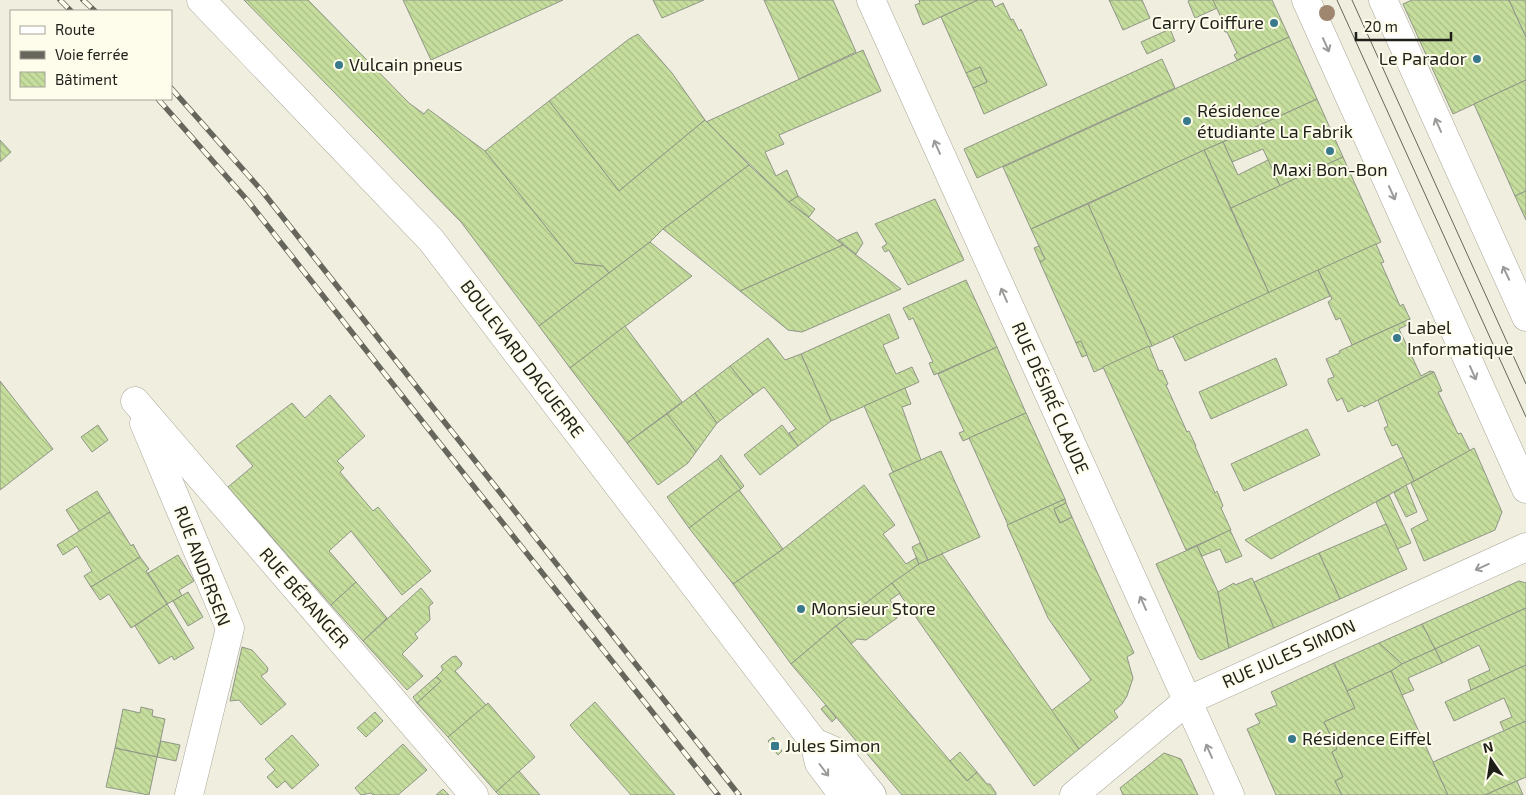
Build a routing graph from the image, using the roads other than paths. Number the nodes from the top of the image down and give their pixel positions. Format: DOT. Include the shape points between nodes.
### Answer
graph roads {
  1 [pos="200,0"];
  2 [pos="871,0"];
  3 [pos="1306,0"];
  4 [pos="1382,0"];
  5 [pos="1526,317"];
  6 [pos="135,401"];
  7 [pos="1526,489"];
  8 [pos="1526,546"];
  9 [pos="1187,701"];
  10 [pos="814,742"];
  11 [pos="189,795"];
  12 [pos="474,795"];
  13 [pos="843,795"];
  14 [pos="872,795"];
  15 [pos="1074,795"];
  16 [pos="1230,795"];
  1 -- 10 [label="street, BOULEVARD DAGUERRE" via="432,240"];
  9 -- 2 [label="street, RUE DÉSIRÉ CLAUDE, one-way"];
  3 -- 7 [label="street, one-way"];
  5 -- 4 [label="street, one-way"];
  6 -- 11 [label="street, RUE ANDERSEN" via="230,628"];
  6 -- 12 [label="street, RUE BÉRANGER"];
  8 -- 9 [label="street, RUE JULES SIMON, one-way"];
  9 -- 15 [label="street, RUE JULES SIMON"];
  16 -- 9 [label="street, RUE DÉSIRÉ CLAUDE, one-way"];
  10 -- 13 [label="street, BOULEVARD DAGUERRE, one-way" via="819,764"];
  10 -- 14 [label="street, BOULEVARD DAGUERRE" via="837,752"];
}
